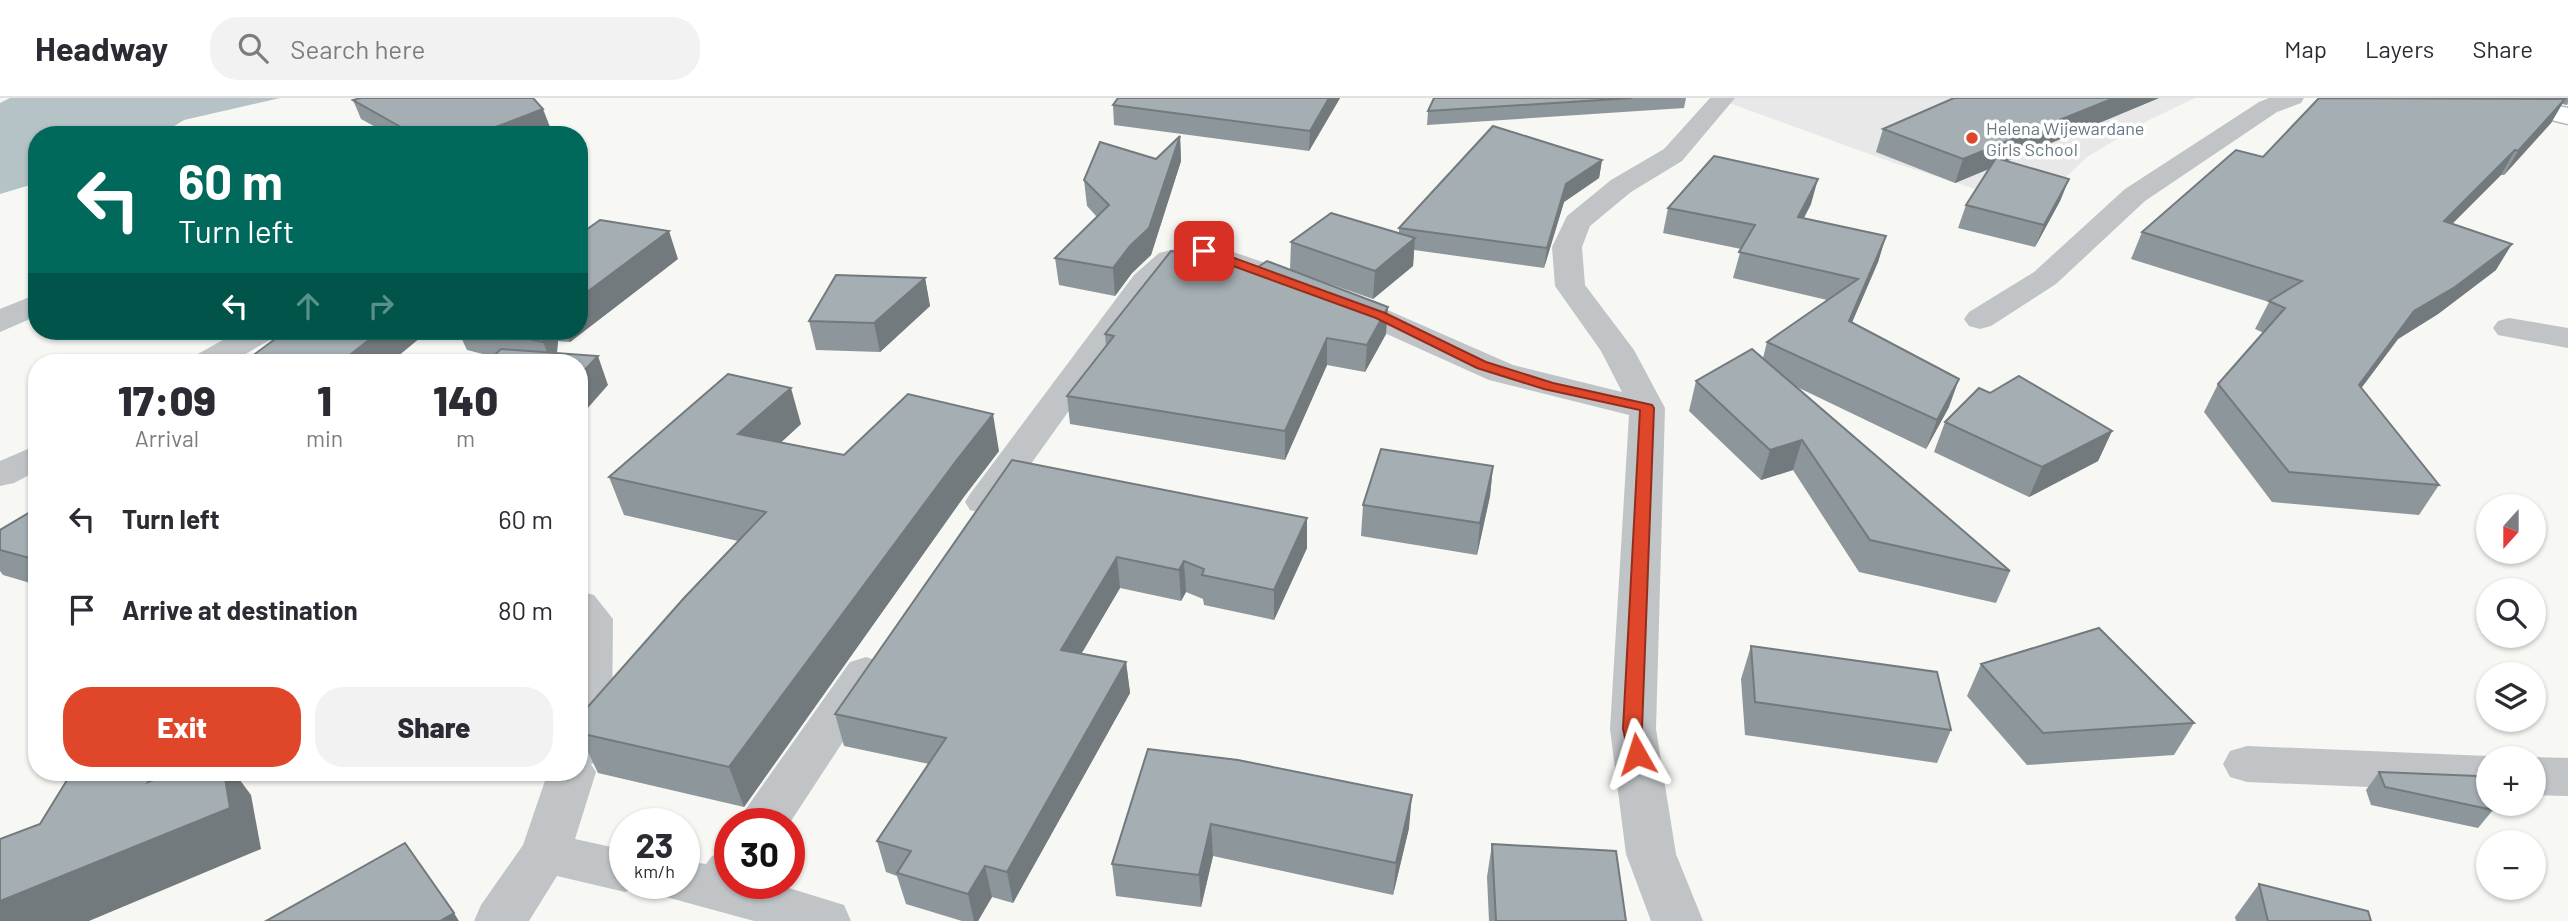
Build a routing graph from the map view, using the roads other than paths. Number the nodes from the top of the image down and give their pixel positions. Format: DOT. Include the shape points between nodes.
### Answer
graph roads {
  1 [pos="1723,98"];
  2 [pos="2292,98"];
  3 [pos="2490,98"];
  4 [pos="2568,117"];
  5 [pos="28,308"];
  6 [pos="1980,320"];
  7 [pos="0,322"];
  8 [pos="2510,328"];
  9 [pos="2568,338"];
  10 [pos="246,340"];
  11 [pos="222,354"];
  12 [pos="1647,408"];
  13 [pos="28,461"];
  14 [pos="0,475"];
  15 [pos="28,478"];
  16 [pos="963,532"];
  17 [pos="588,615"];
  18 [pos="886,644"];
  19 [pos="588,723"];
  20 [pos="2247,764"];
  21 [pos="2476,774"];
  22 [pos="2546,776"];
  23 [pos="2568,777"];
  24 [pos="569,781"];
  25 [pos="773,808"];
  26 [pos="545,853"];
  27 [pos="609,867"];
  28 [pos="711,880"];
  29 [pos="500,921"];
  30 [pos="825,921"];
  31 [pos="1677,921"];
  1 -- 12 [label="street" via="1673,155 1621,186 1577,222 1567,247 1570,286 1618,350"];
  2 -- 6 [label="street" via="2268,107 2145,187 2045,278"];
  3 -- 4 [label="main road"];
  5 -- 7 [label="street"];
  8 -- 9 [label="street"];
  10 -- 11 [label="street"];
  12 -- 16 [label="street" via="1482,365 1381,316 1204,251 1170,258 1145,282"];
  12 -- 31 [label="street" via="1633,729 1651,854"];
  13 -- 14 [label="street"];
  14 -- 15 [label="street"];
  17 -- 19 [label="street" via="592,619"];
  18 -- 25 [label="street"];
  20 -- 21 [label="street"];
  22 -- 23 [label="street"];
  24 -- 26 [label="street"];
  26 -- 27 [label="street"];
  26 -- 29 [label="street"];
  28 -- 30 [label="street"];
}
